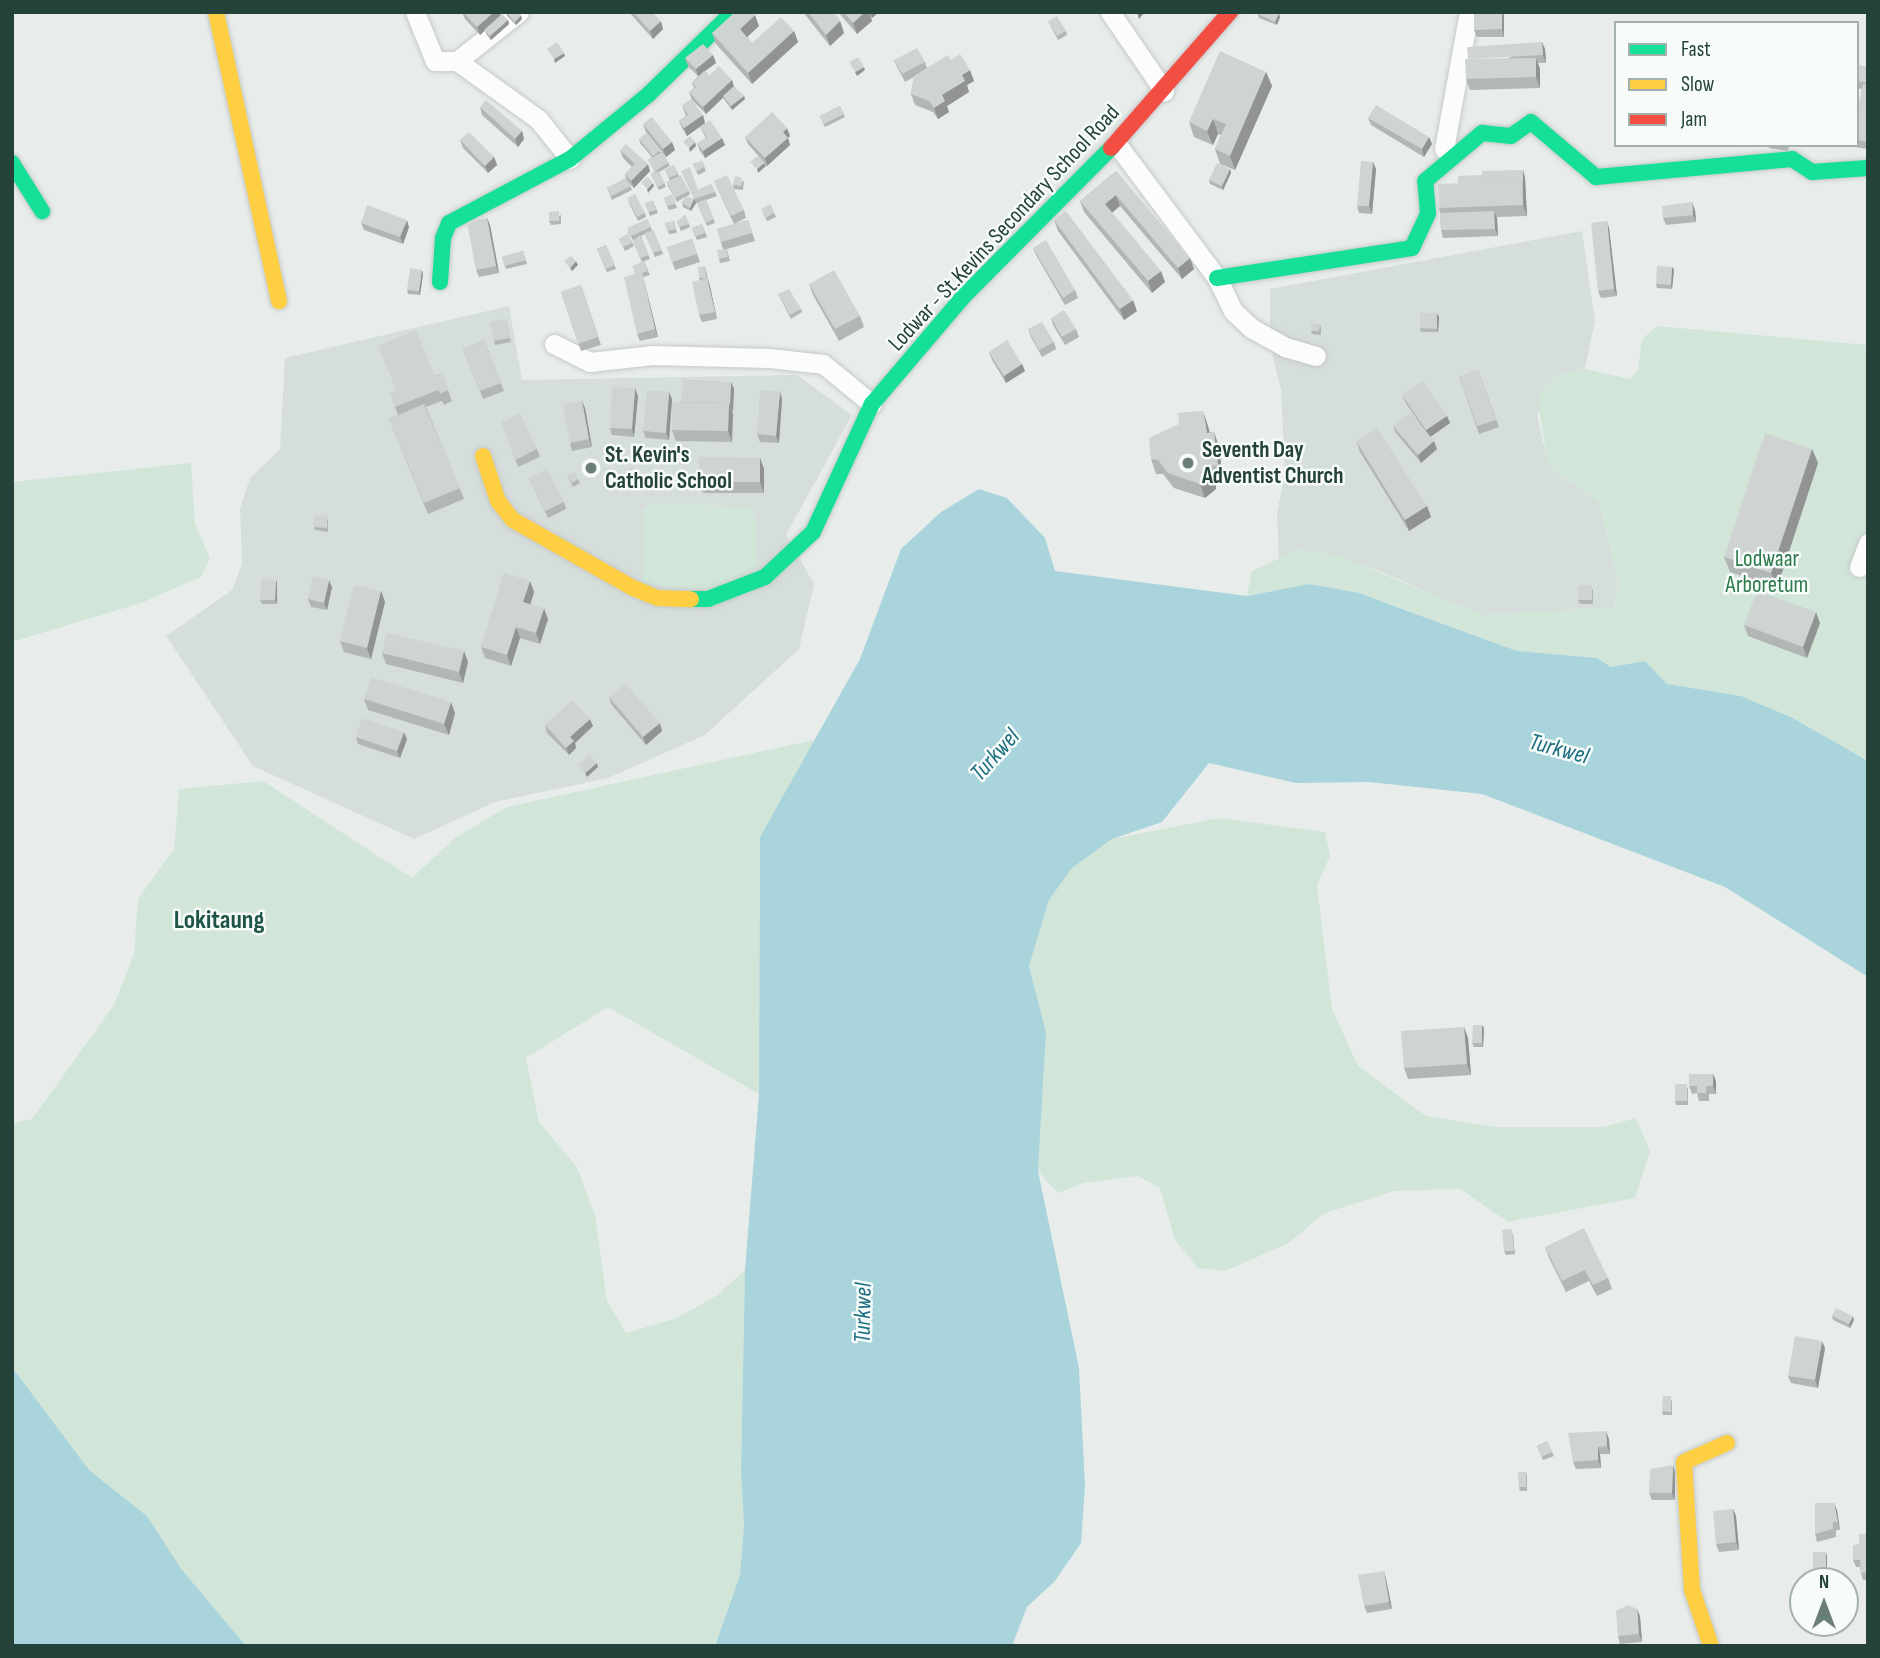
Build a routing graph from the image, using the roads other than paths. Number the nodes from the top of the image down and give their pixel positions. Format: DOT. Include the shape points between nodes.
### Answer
graph roads {
  1 [pos="216,12"];
  2 [pos="415,12"];
  3 [pos="519,12"];
  4 [pos="733,12"];
  5 [pos="1110,12"];
  6 [pos="1230,12"];
  7 [pos="1469,12"];
  8 [pos="457,61"];
  9 [pos="1164,91"];
  10 [pos="1116,144"];
  11 [pos="1444,149"];
  12 [pos="570,159"];
  13 [pos="12,163"];
  14 [pos="1868,168"];
  15 [pos="42,211"];
  16 [pos="1217,278"];
  17 [pos="440,282"];
  18 [pos="279,301"];
  19 [pos="554,344"];
  20 [pos="1316,356"];
  21 [pos="872,404"];
  22 [pos="483,456"];
  23 [pos="1868,543"];
  24 [pos="1859,567"];
  25 [pos="1727,1443"];
  26 [pos="1711,1646"];
  1 -- 18 [label="street"];
  2 -- 8 [label="street" via="435,61"];
  3 -- 8 [label="street"];
  4 -- 12 [label="street" via="649,94"];
  5 -- 9 [label="street"];
  6 -- 9 [label="street, Lodwar - St.Kevins Secondary School Road"];
  7 -- 11 [label="street"];
  8 -- 12 [label="street" via="537,119"];
  9 -- 10 [label="street, Lodwar - St.Kevins Secondary School Road"];
  10 -- 16 [label="street"];
  10 -- 21 [label="street, Lodwar - St.Kevins Secondary School Road" via="963,297"];
  12 -- 17 [label="street" via="449,223 443,238"];
  13 -- 15 [label="street"];
  14 -- 16 [label="street" via="1812,172 1792,159 1596,177 1531,122 1511,136 1482,133 1425,181 1428,213 1412,248"];
  16 -- 20 [label="street" via="1233,311 1251,328 1285,347"];
  19 -- 21 [label="street" via="590,362 652,355 823,364"];
  21 -- 22 [label="street, Lodwar - St.Kevins Secondary School Road" via="813,532 765,577 708,599 658,598 633,588 513,520 498,501"];
  23 -- 24 [label="street"];
  25 -- 26 [label="street" via="1684,1462 1692,1590"];
}
